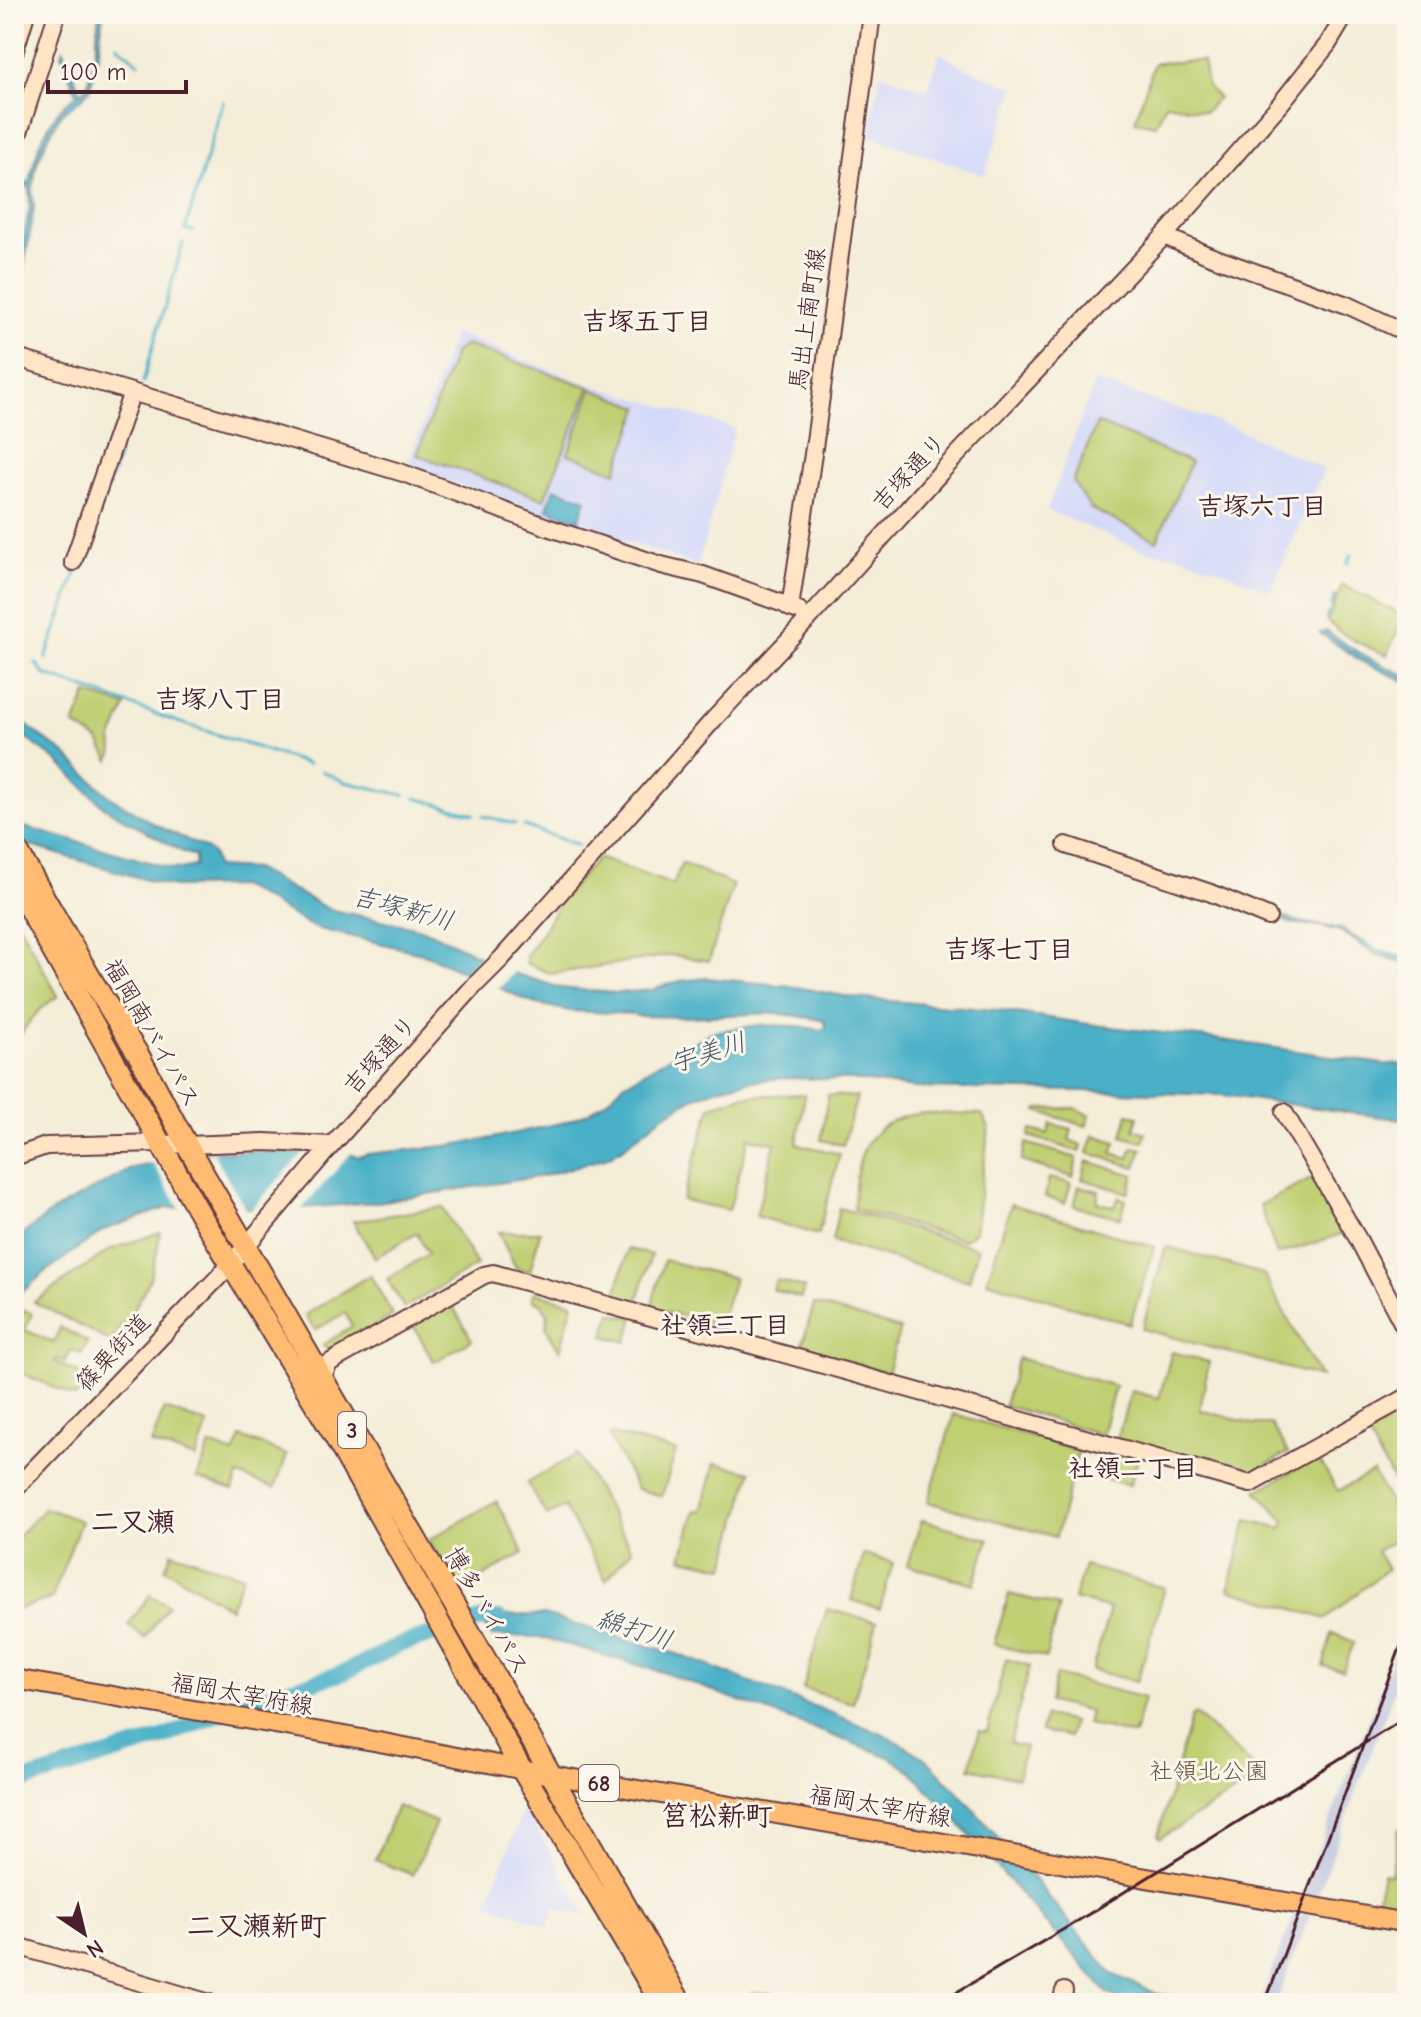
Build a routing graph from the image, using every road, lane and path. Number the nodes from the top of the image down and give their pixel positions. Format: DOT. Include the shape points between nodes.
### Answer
graph roads {
  1 [pos="38,14"];
  2 [pos="57,14"];
  3 [pos="872,14"];
  4 [pos="1346,14"];
  5 [pos="24,21"];
  6 [pos="14,53"];
  7 [pos="14,148"];
  8 [pos="1164,236"];
  9 [pos="1407,333"];
  10 [pos="14,357"];
  11 [pos="132,392"];
  12 [pos="73,562"];
  13 [pos="790,608"];
  14 [pos="812,615"];
  15 [pos="14,845"];
  16 [pos="1066,845"];
  17 [pos="14,882"];
  18 [pos="1268,917"];
  19 [pos="1284,1112"];
  20 [pos="189,1148"];
  21 [pos="164,1150"];
  22 [pos="328,1150"];
  23 [pos="14,1157"];
  24 [pos="246,1246"];
  25 [pos="230,1265"];
  26 [pos="1407,1332"];
  27 [pos="321,1377"];
  28 [pos="1407,1397"];
  29 [pos="313,1403"];
  30 [pos="14,1490"];
  31 [pos="14,1679"];
  32 [pos="522,1770"];
  33 [pos="551,1775"];
  34 [pos="1407,1923"];
  35 [pos="14,1945"];
  36 [pos="210,2003"];
  37 [pos="661,2003"];
  38 [pos="681,2003"];
  1 -- 5 [label="street" via="30,28"];
  2 -- 7 [label="street"];
  3 -- 13 [label="street, 馬出上南町線"];
  4 -- 8 [label="street, 吉塚通り" via="1281,103"];
  5 -- 6 [label="street"];
  8 -- 9 [label="street"];
  8 -- 14 [label="street, 吉塚通り"];
  10 -- 11 [label="street"];
  11 -- 12 [label="street"];
  11 -- 13 [label="street" via="403,473"];
  13 -- 14 [label="street"];
  14 -- 22 [label="street, 吉塚通り"];
  15 -- 20 [label="highway, 福岡南バイパス / 3"];
  16 -- 18 [label="street"];
  17 -- 21 [label="highway, 福岡南バイパス / 3"];
  19 -- 26 [label="street"];
  20 -- 21 [label="street"];
  20 -- 22 [label="street" via="264,1142"];
  20 -- 24 [label="highway, 福岡南バイパス / 3"];
  21 -- 23 [label="street" via="46,1146"];
  21 -- 25 [label="highway, 福岡南バイパス / 3"];
  22 -- 24 [label="street, 吉塚通り"];
  24 -- 25 [label="street, 篠栗街道"];
  24 -- 27 [label="highway, 博多バイパス / 3"];
  25 -- 29 [label="highway, 博多バイパス / 3"];
  25 -- 30 [label="street, 篠栗街道"];
  27 -- 28 [label="street" via="329,1363 493,1273 1250,1484"];
  27 -- 29 [label="street"];
  27 -- 33 [label="highway, 博多バイパス / 3"];
  29 -- 32 [label="highway, 博多バイパス / 3"];
  31 -- 32 [label="main road, 福岡太宰府線 / 68"];
  32 -- 33 [label="main road, 福岡太宰府線 / 68"];
  32 -- 37 [label="highway, 博多バイパス / 3"];
  33 -- 34 [label="main road, 福岡太宰府線 / 68"];
  33 -- 38 [label="highway, 博多バイパス / 3"];
  35 -- 36 [label="street"];
}
